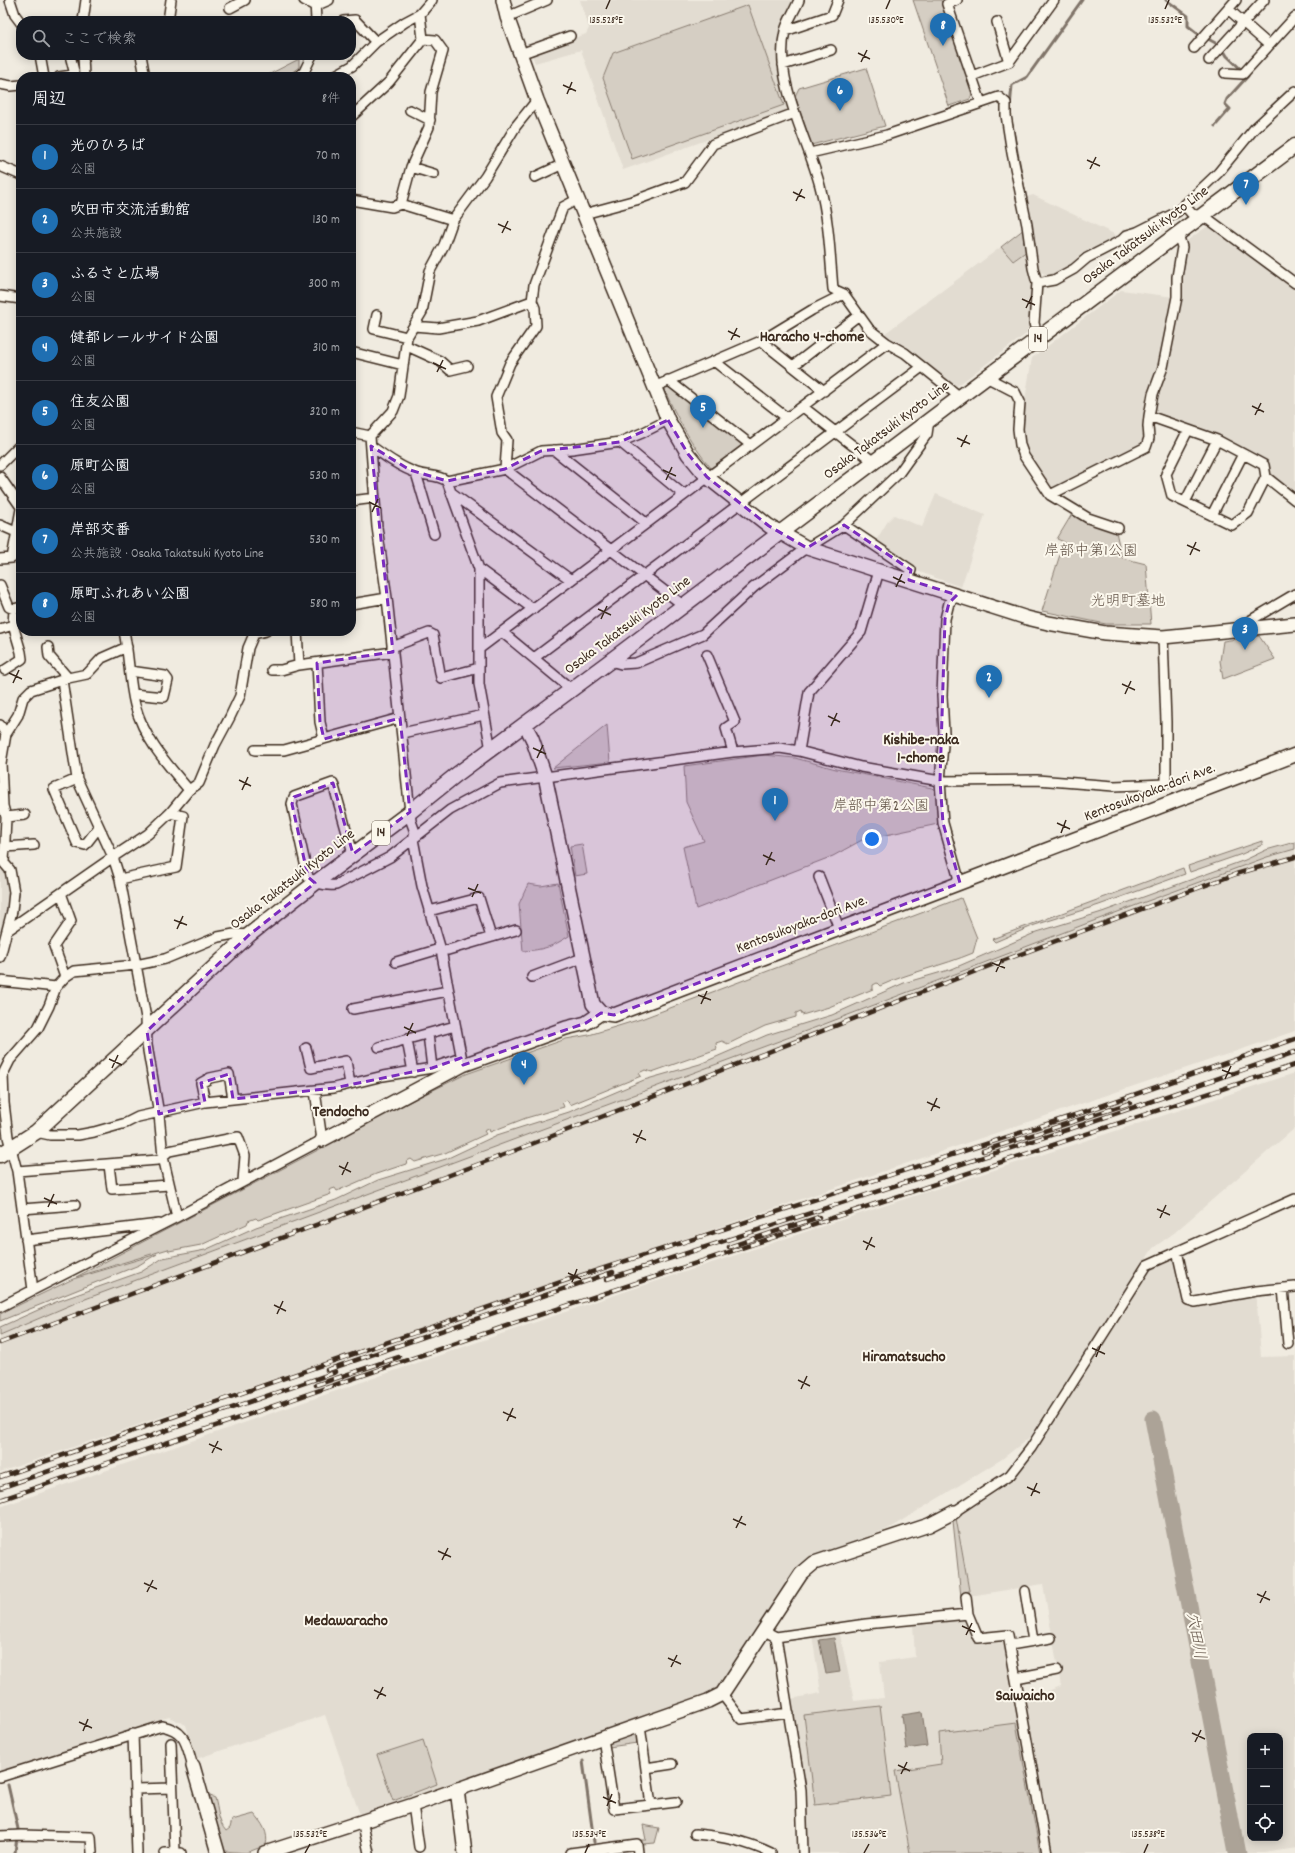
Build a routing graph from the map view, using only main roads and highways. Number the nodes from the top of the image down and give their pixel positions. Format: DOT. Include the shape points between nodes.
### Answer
graph roads {
  1 [pos="1295,146"];
  2 [pos="5,1152"];
  1 -- 2 [label="main road, Osaka Takatsuki Kyoto Line / 14" via="315,883 249,936 36,1132"];
}
